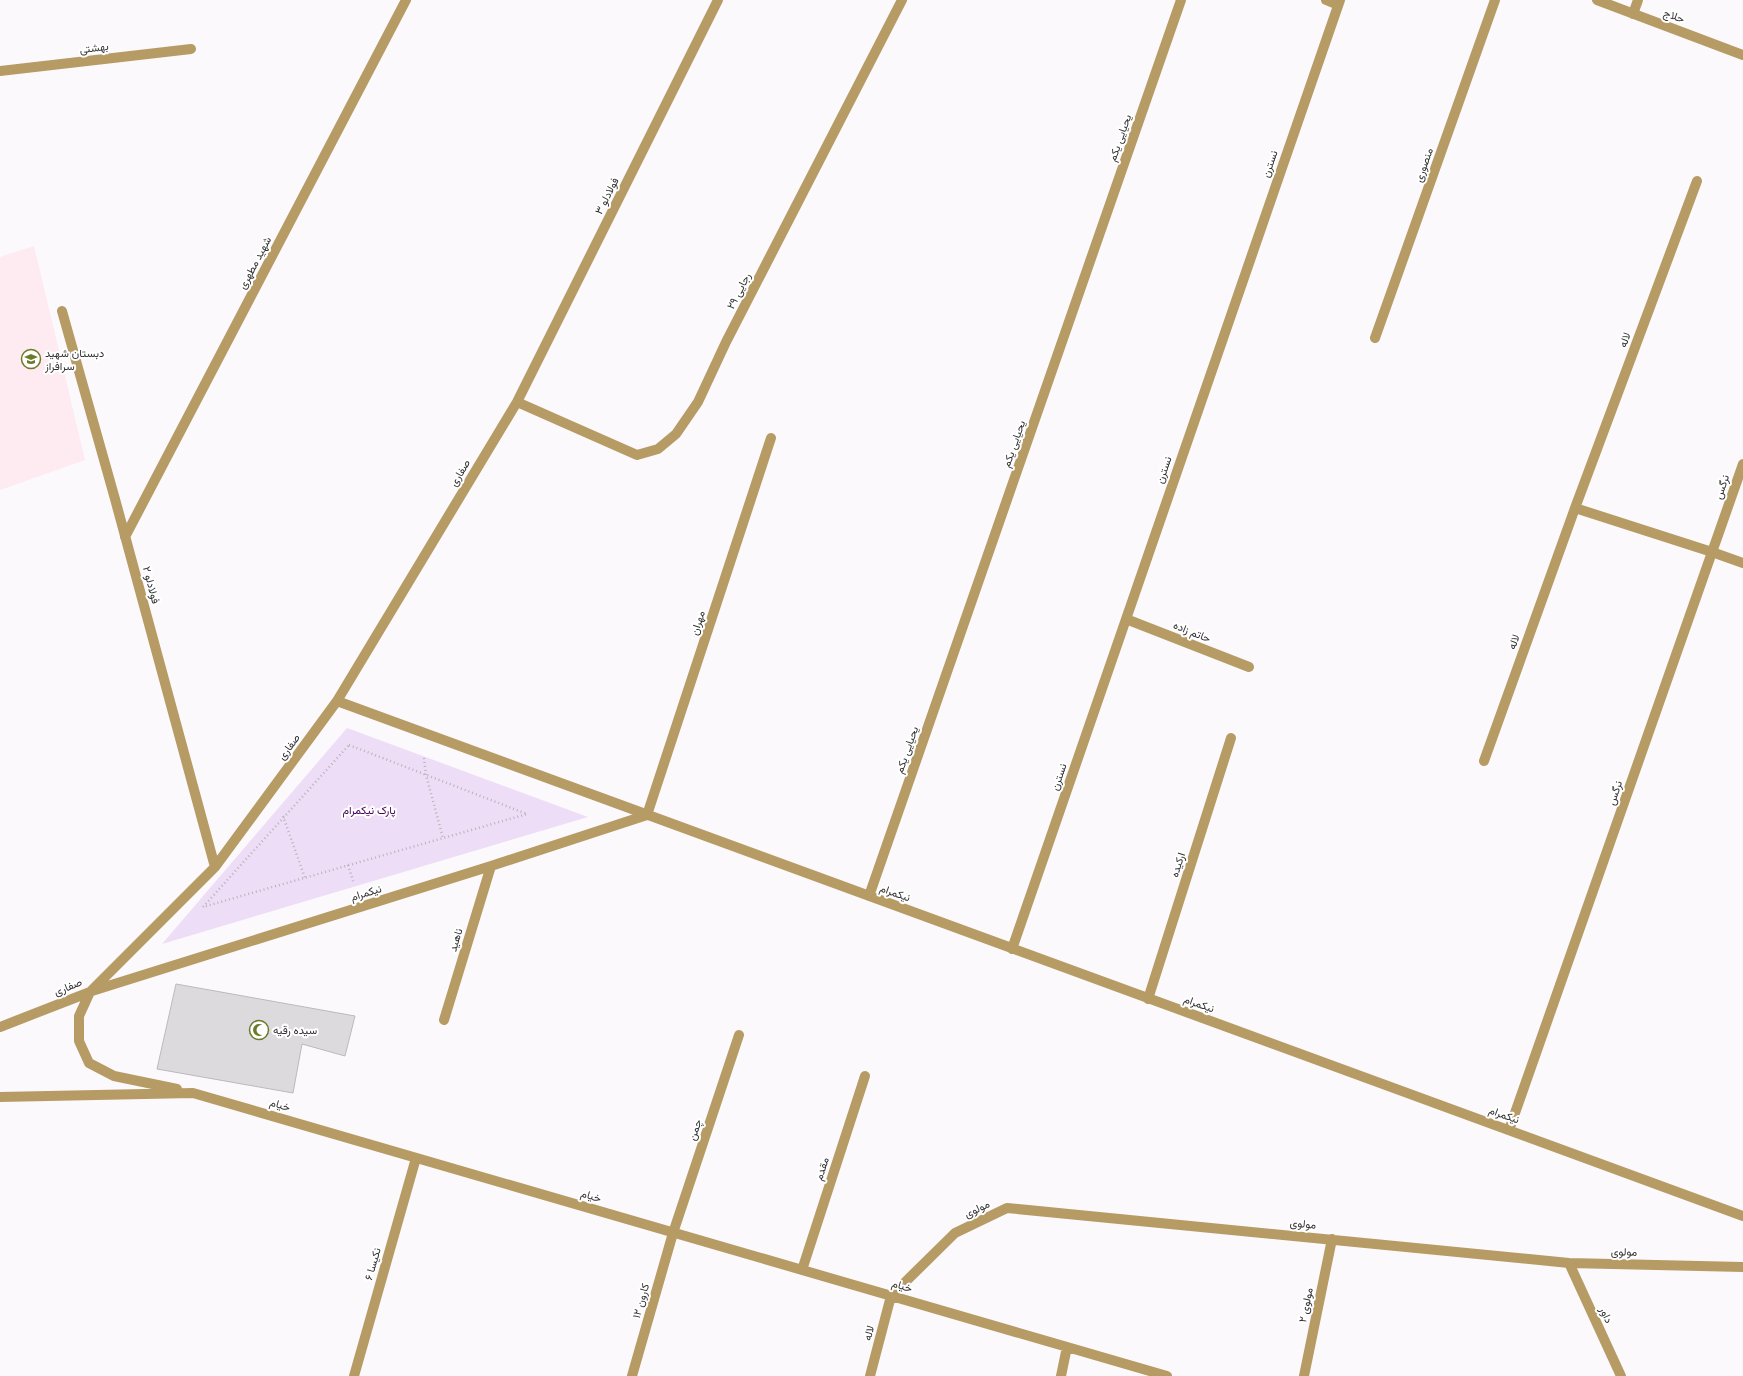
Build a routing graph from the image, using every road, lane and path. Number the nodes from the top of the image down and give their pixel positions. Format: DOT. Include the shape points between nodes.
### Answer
graph roads {
  1 [pos="406,0"];
  2 [pos="718,0"];
  3 [pos="902,0"];
  4 [pos="1181,0"];
  5 [pos="1326,0"];
  6 [pos="1495,0"];
  7 [pos="1597,0"];
  8 [pos="1638,0"];
  9 [pos="1339,3"];
  10 [pos="1633,14"];
  11 [pos="191,49"];
  12 [pos="1743,55"];
  13 [pos="0,71"];
  14 [pos="1697,181"];
  15 [pos="62,311"];
  16 [pos="1376,338"];
  17 [pos="517,402"];
  18 [pos="771,438"];
  19 [pos="1743,464"];
  20 [pos="1575,508"];
  21 [pos="125,537"];
  22 [pos="1712,552"];
  23 [pos="1743,564"];
  24 [pos="1126,619"];
  25 [pos="1249,667"];
  26 [pos="337,702"];
  27 [pos="420,732"];
  28 [pos="1231,738"];
  29 [pos="1484,761"];
  30 [pos="426,775"];
  31 [pos="271,793"];
  32 [pos="647,815"];
  33 [pos="283,818"];
  34 [pos="443,838"];
  35 [pos="491,866"];
  36 [pos="215,867"];
  37 [pos="304,878"];
  38 [pos="869,896"];
  39 [pos="1012,949"];
  40 [pos="90,992"];
  41 [pos="1148,999"];
  42 [pos="444,1020"];
  43 [pos="0,1027"];
  44 [pos="739,1035"];
  45 [pos="865,1076"];
  46 [pos="193,1093"];
  47 [pos="0,1097"];
  48 [pos="1509,1130"];
  49 [pos="416,1158"];
  50 [pos="1743,1216"];
  51 [pos="674,1233"];
  52 [pos="1332,1239"];
  53 [pos="1569,1263"];
  54 [pos="1743,1267"];
  55 [pos="802,1270"];
  56 [pos="892,1296"];
  57 [pos="1067,1347"];
  58 [pos="354,1376"];
  59 [pos="632,1376"];
  60 [pos="870,1376"];
  61 [pos="1060,1376"];
  62 [pos="1167,1376"];
  63 [pos="1304,1376"];
  64 [pos="1620,1376"];
  1 -- 21 [label="street, شهید مطهری"];
  2 -- 17 [label="street, فولادلو ۳"];
  3 -- 17 [label="street, رجایی ۲۹" via="726,342 698,402 676,434 658,449 637,455"];
  4 -- 38 [label="street, یحیایی یکم"];
  5 -- 9 [label="street"];
  6 -- 16 [label="street, منصوری"];
  7 -- 10 [label="street, حلاج"];
  8 -- 10 [label="street"];
  9 -- 24 [label="street, نسترن"];
  10 -- 12 [label="street, حلاج"];
  11 -- 13 [label="street, بهشتی"];
  14 -- 20 [label="street, لاله"];
  15 -- 21 [label="street, فولادلو ۲"];
  17 -- 26 [label="street, صفاری"];
  18 -- 32 [label="street, مهران"];
  19 -- 22 [label="street, نرگس"];
  20 -- 22 [label="street"];
  20 -- 29 [label="street, لاله"];
  21 -- 36 [label="street, فولادلو ۲"];
  22 -- 23 [label="street"];
  22 -- 48 [label="street, نرگس"];
  24 -- 25 [label="street, حاتم زاده"];
  24 -- 39 [label="street, نسترن"];
  26 -- 27 [label="street, نیکمرام"];
  26 -- 31 [label="street, صفاری"];
  27 -- 30 [label="path"];
  27 -- 32 [label="street, نیکمرام"];
  28 -- 41 [label="street, ارکیده"];
  30 -- 33 [label="path" via="349,745"];
  30 -- 34 [label="path"];
  30 -- 34 [label="path" via="527,814"];
  31 -- 33 [label="path"];
  31 -- 36 [label="street, صفاری"];
  32 -- 35 [label="street, نیکمرام"];
  32 -- 38 [label="street, نیکمرام"];
  33 -- 37 [label="path"];
  33 -- 37 [label="path" via="203,907"];
  34 -- 37 [label="path"];
  35 -- 40 [label="street, نیکمرام"];
  35 -- 42 [label="street, ناهید"];
  36 -- 40 [label="street, صفاری"];
  38 -- 39 [label="street, نیکمرام"];
  39 -- 41 [label="street, نیکمرام"];
  40 -- 43 [label="street, صفاری"];
  40 -- 46 [label="street" via="79,1016 79,1041 90,1063 114,1076"];
  41 -- 48 [label="street, نیکمرام"];
  44 -- 51 [label="street, چمن"];
  45 -- 55 [label="street, مقدم"];
  46 -- 47 [label="street, خیام"];
  46 -- 49 [label="street, خیام"];
  48 -- 50 [label="street, نیکمرام"];
  49 -- 51 [label="street, خیام"];
  49 -- 58 [label="street, نکيسا ۶"];
  51 -- 55 [label="street, خیام"];
  51 -- 59 [label="street, کارون ۱۲"];
  52 -- 53 [label="street, مولوی"];
  52 -- 56 [label="street, مولوی" via="1007,1208 955,1233"];
  52 -- 63 [label="street, مولوی ۲"];
  53 -- 54 [label="street, مولوی"];
  53 -- 64 [label="street, داور"];
  55 -- 56 [label="street, خیام"];
  56 -- 57 [label="street, خیام"];
  56 -- 60 [label="street, لاله"];
  57 -- 61 [label="street"];
  57 -- 62 [label="street, خیام"];
}
